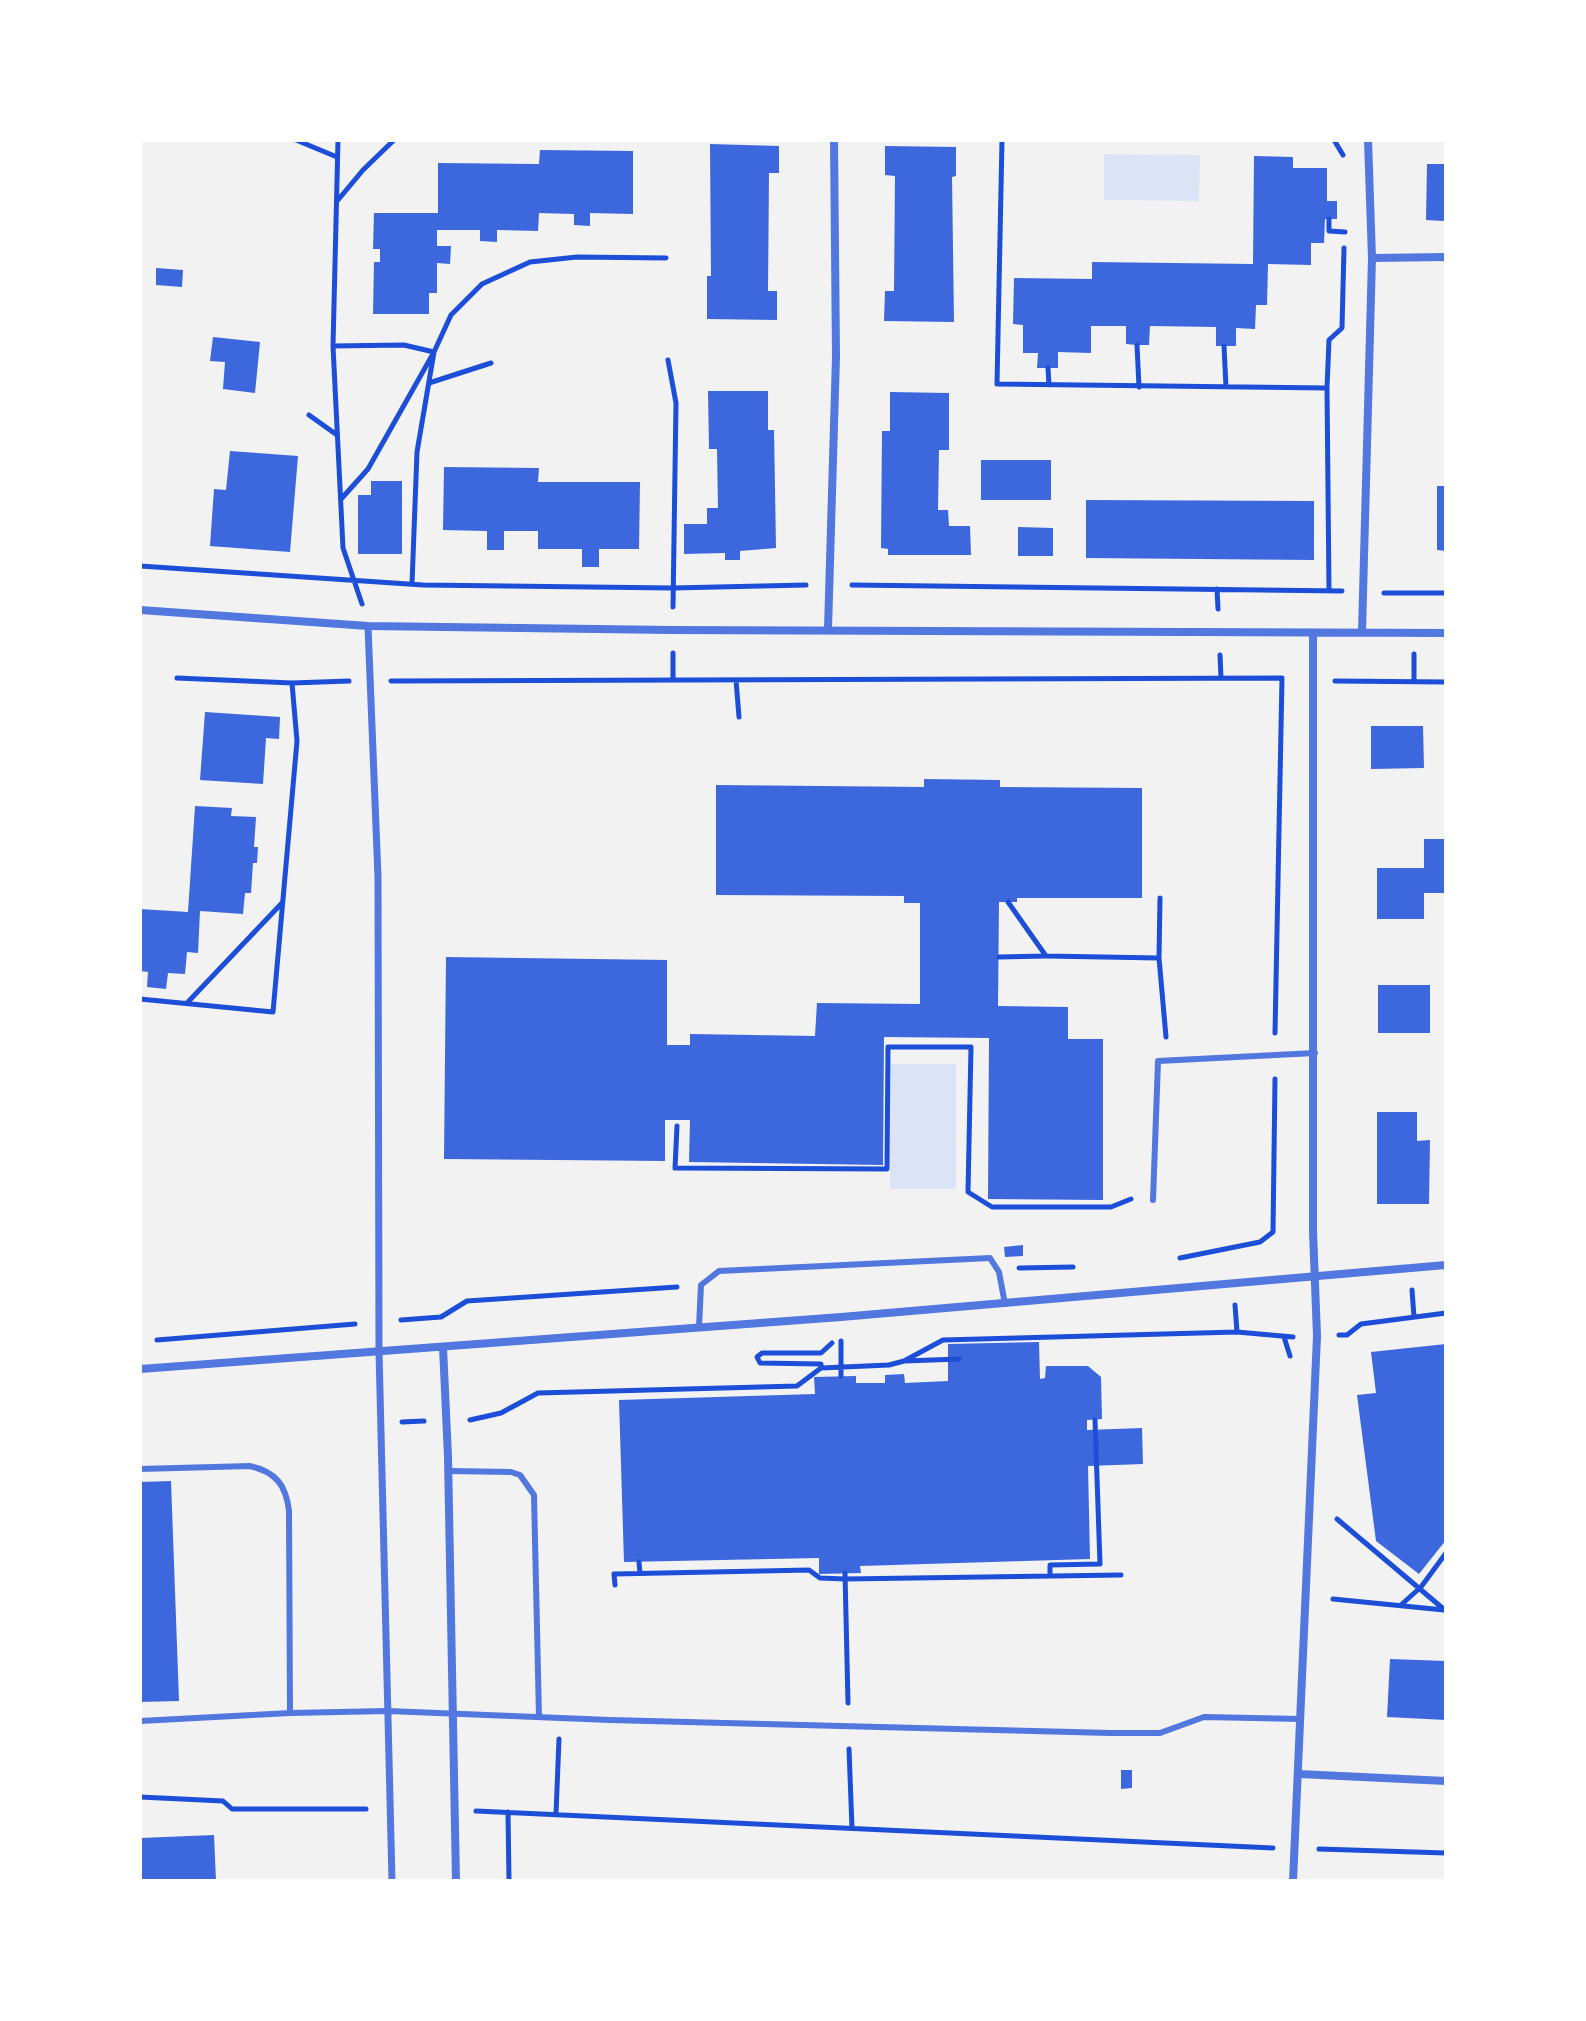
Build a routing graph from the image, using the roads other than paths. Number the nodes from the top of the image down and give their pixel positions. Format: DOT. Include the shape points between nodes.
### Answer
graph roads {
  1 [pos="834,140"];
  2 [pos="1368,140"];
  3 [pos="1446,257"];
  4 [pos="1372,258"];
  5 [pos="140,610"];
  6 [pos="368,626"];
  7 [pos="828,629"];
  8 [pos="1362,632"];
  9 [pos="1313,633"];
  10 [pos="1446,633"];
  11 [pos="1315,1053"];
  12 [pos="1153,1200"];
  13 [pos="1446,1265"];
  14 [pos="1316,1278"];
  15 [pos="1005,1304"];
  16 [pos="699,1327"];
  17 [pos="443,1347"];
  18 [pos="379,1351"];
  19 [pos="140,1369"];
  20 [pos="140,1469"];
  21 [pos="448,1471"];
  22 [pos="388,1711"];
  23 [pos="290,1713"];
  24 [pos="452,1714"];
  25 [pos="539,1717"];
  26 [pos="1301,1719"];
  27 [pos="140,1721"];
  28 [pos="1299,1774"];
  29 [pos="1446,1781"];
  30 [pos="392,1881"];
  31 [pos="456,1881"];
  32 [pos="1293,1881"];
  1 -- 7 [label="street" via="836,357"];
  2 -- 4 [label="street"];
  3 -- 4 [label="street"];
  4 -- 8 [label="street"];
  5 -- 6 [label="street"];
  6 -- 7 [label="street"];
  6 -- 18 [label="street" via="378,877"];
  7 -- 9 [label="street"];
  8 -- 9 [label="street"];
  8 -- 10 [label="street"];
  9 -- 11 [label="street"];
  11 -- 12 [label="lane" via="1158,1061"];
  11 -- 14 [label="street"];
  13 -- 14 [label="street"];
  14 -- 15 [label="street"];
  14 -- 26 [label="street"];
  15 -- 16 [label="street"];
  15 -- 16 [label="lane" via="998,1269 990,1258 719,1271 701,1285"];
  16 -- 17 [label="street"];
  17 -- 18 [label="street"];
  17 -- 21 [label="street"];
  18 -- 19 [label="street"];
  18 -- 22 [label="street"];
  20 -- 23 [label="lane" via="250,1466 279,1480 289,1511"];
  21 -- 24 [label="street"];
  21 -- 25 [label="lane" via="511,1472 520,1475 534,1495"];
  22 -- 23 [label="lane"];
  22 -- 24 [label="lane"];
  22 -- 30 [label="street"];
  23 -- 27 [label="lane"];
  24 -- 25 [label="lane"];
  24 -- 31 [label="street"];
  25 -- 26 [label="lane" via="1110,1733 1160,1733 1204,1717"];
  26 -- 28 [label="street"];
  28 -- 29 [label="street"];
  28 -- 32 [label="street"];
}
